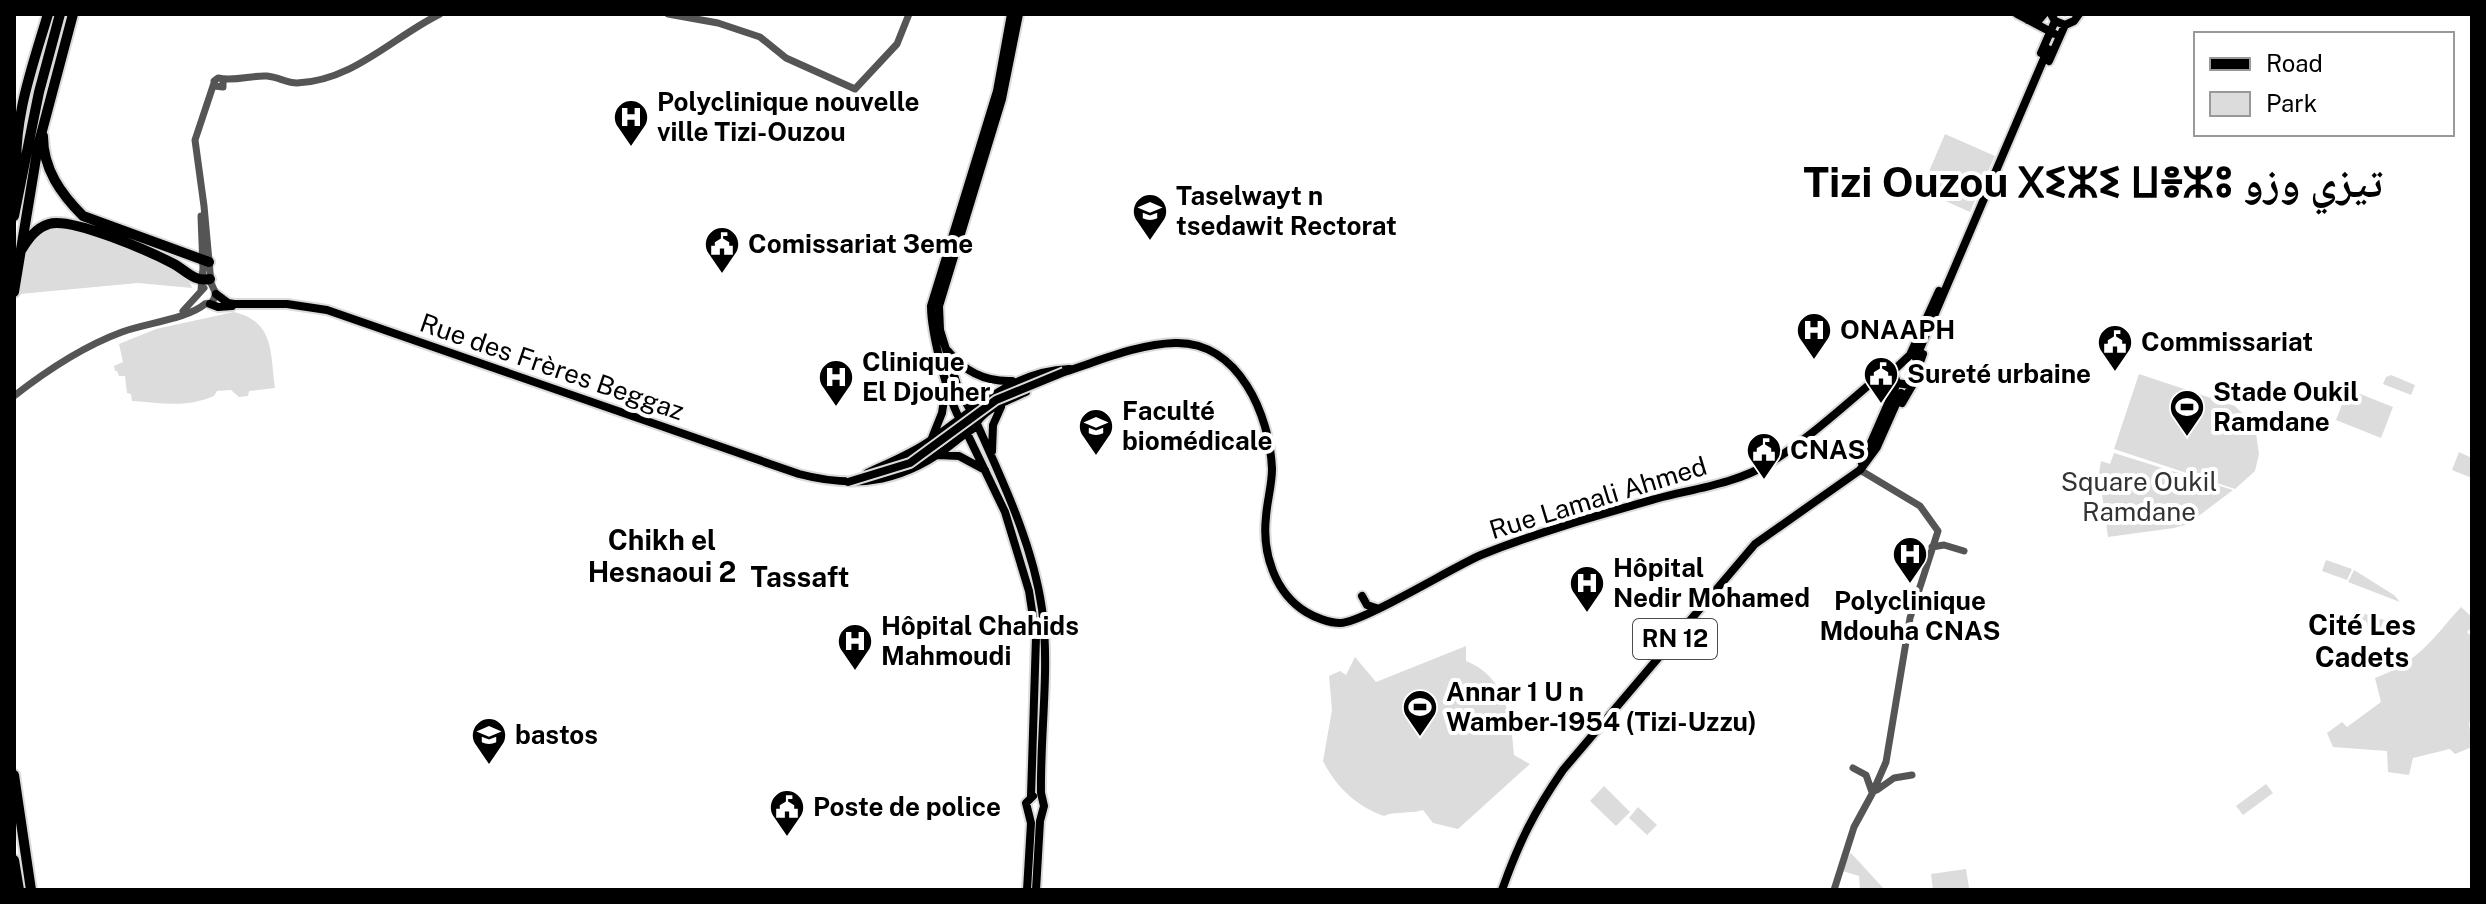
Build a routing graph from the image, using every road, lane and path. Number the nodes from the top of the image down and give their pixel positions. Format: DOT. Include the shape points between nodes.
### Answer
graph roads {
  1 [pos="48,14"];
  2 [pos="60,14"];
  3 [pos="73,14"];
  4 [pos="440,14"];
  5 [pos="668,14"];
  6 [pos="909,14"];
  7 [pos="1011,14"];
  8 [pos="1019,14"];
  9 [pos="2017,14"];
  10 [pos="2079,14"];
  11 [pos="2051,17"];
  12 [pos="2030,23"];
  13 [pos="2065,25"];
  14 [pos="2050,32"];
  15 [pos="2060,37"];
  16 [pos="2048,49"];
  17 [pos="43,120"];
  18 [pos="2016,121"];
  19 [pos="18,193"];
  20 [pos="14,216"];
  21 [pos="21,250"];
  22 [pos="1959,261"];
  23 [pos="206,262"];
  24 [pos="207,287"];
  25 [pos="14,292"];
  26 [pos="207,304"];
  27 [pos="240,304"];
  28 [pos="178,315"];
  29 [pos="944,344"];
  30 [pos="1916,358"];
  31 [pos="1902,362"];
  32 [pos="1068,370"];
  33 [pos="1917,370"];
  34 [pos="1868,372"];
  35 [pos="945,374"];
  36 [pos="1895,379"];
  37 [pos="1017,381"];
  38 [pos="1870,385"];
  39 [pos="1910,385"];
  40 [pos="1901,393"];
  41 [pos="14,396"];
  42 [pos="1858,396"];
  43 [pos="1004,402"];
  44 [pos="968,421"];
  45 [pos="931,440"];
  46 [pos="937,455"];
  47 [pos="993,460"];
  48 [pos="1860,470"];
  49 [pos="987,472"];
  50 [pos="848,482"];
  51 [pos="1932,547"];
  52 [pos="1964,551"];
  53 [pos="1362,596"];
  54 [pos="1376,608"];
  55 [pos="1853,768"];
  56 [pos="14,775"];
  57 [pos="1912,775"];
  58 [pos="1872,794"];
  59 [pos="1031,796"];
  60 [pos="1041,798"];
  61 [pos="1041,812"];
  62 [pos="1030,813"];
  63 [pos="14,860"];
  64 [pos="19,890"];
  65 [pos="31,890"];
  66 [pos="1027,890"];
  67 [pos="1036,890"];
  68 [pos="1502,890"];
  69 [pos="1834,890"];
  1 -- 19 [label="highway" via="18,119"];
  2 -- 19 [label="highway"];
  3 -- 17 [label="highway"];
  4 -- 23 [label="street" via="334,77 293,83 268,76 220,84 195,140"];
  5 -- 6 [label="street" via="760,37 786,58 855,89 897,44"];
  7 -- 35 [label="main road" via="997,91 931,306"];
  8 -- 29 [label="main road" via="1002,99 941,292"];
  9 -- 12 [label="main road"];
  10 -- 13 [label="main road"];
  11 -- 12 [label="main road"];
  11 -- 13 [label="main road"];
  11 -- 14 [label="main road"];
  12 -- 14 [label="main road"];
  13 -- 15 [label="main road"];
  14 -- 15 [label="main road"];
  14 -- 18 [label="main road"];
  15 -- 18 [label="main road"];
  16 -- 18 [label="main road"];
  17 -- 21 [label="highway"];
  17 -- 23 [label="highway" via="53,179 83,216"];
  18 -- 22 [label="main road"];
  19 -- 20 [label="highway"];
  21 -- 24 [label="highway" via="41,227 69,223 162,258"];
  21 -- 25 [label="highway"];
  22 -- 30 [label="main road"];
  22 -- 31 [label="main road" via="1948,271 1912,352"];
  22 -- 33 [label="main road"];
  23 -- 24 [label="street"];
  24 -- 26 [label="street" via="201,301"];
  24 -- 26 [label="street" via="215,299"];
  24 -- 27 [label="main road" via="228,303"];
  24 -- 28 [label="street"];
  26 -- 27 [label="main road, Rue des Frères Beggaz"];
  26 -- 28 [label="street"];
  27 -- 50 [label="main road, Rue des Frères Beggaz" via="327,310 799,474"];
  28 -- 41 [label="street" via="95,344"];
  29 -- 37 [label="main road" via="971,372"];
  29 -- 44 [label="main road"];
  31 -- 33 [label="main road"];
  31 -- 36 [label="main road" via="1896,366"];
  32 -- 37 [label="main road"];
  32 -- 43 [label="main road"];
  32 -- 50 [label="main road, bridge" via="996,400 910,463"];
  32 -- 54 [label="main road, Rue Lamali Ahmed" via="1150,347 1187,344 1219,357 1247,386 1261,418 1271,460 1264,534 1272,571 1292,602 1307,613 1341,624"];
  33 -- 39 [label="main road"];
  34 -- 38 [label="main road"];
  35 -- 44 [label="main road"];
  35 -- 45 [label="main road" via="942,413"];
  36 -- 38 [label="main road, Rue Lamali Ahmed" via="1881,376"];
  36 -- 39 [label="main road"];
  36 -- 42 [label="main road, Rue Lamali Ahmed"];
  36 -- 48 [label="main road"];
  37 -- 44 [label="main road" via="994,393"];
  38 -- 42 [label="main road, Rue Lamali Ahmed"];
  39 -- 48 [label="main road, RN 12" via="1876,458"];
  40 -- 48 [label="main road, RN 12" via="1877,447"];
  42 -- 54 [label="main road, Rue Lamali Ahmed" via="1767,465 1482,555"];
  43 -- 44 [label="main road"];
  43 -- 47 [label="main road" via="993,425"];
  44 -- 45 [label="main road"];
  44 -- 46 [label="main road"];
  44 -- 47 [label="main road"];
  44 -- 49 [label="main road"];
  45 -- 50 [label="main road"];
  46 -- 49 [label="main road" via="959,456"];
  46 -- 50 [label="main road" via="880,480"];
  47 -- 60 [label="main road" via="1042,607"];
  48 -- 51 [label="street" via="1920,506 1938,531"];
  48 -- 68 [label="main road, RN 12" via="1755,544 1563,770 1521,838"];
  49 -- 59 [label="main road" via="1021,559 1033,614"];
  51 -- 52 [label="street"];
  51 -- 58 [label="street" via="1910,618 1886,762"];
  53 -- 54 [label="main road"];
  55 -- 58 [label="street" via="1866,775"];
  56 -- 65 [label="highway"];
  57 -- 58 [label="street" via="1894,778"];
  58 -- 69 [label="street" via="1854,827"];
  59 -- 60 [label="main road"];
  59 -- 62 [label="main road" via="1026,806"];
  60 -- 61 [label="main road"];
  61 -- 62 [label="main road"];
  61 -- 67 [label="main road"];
  62 -- 66 [label="main road"];
  63 -- 64 [label="highway"];
}
